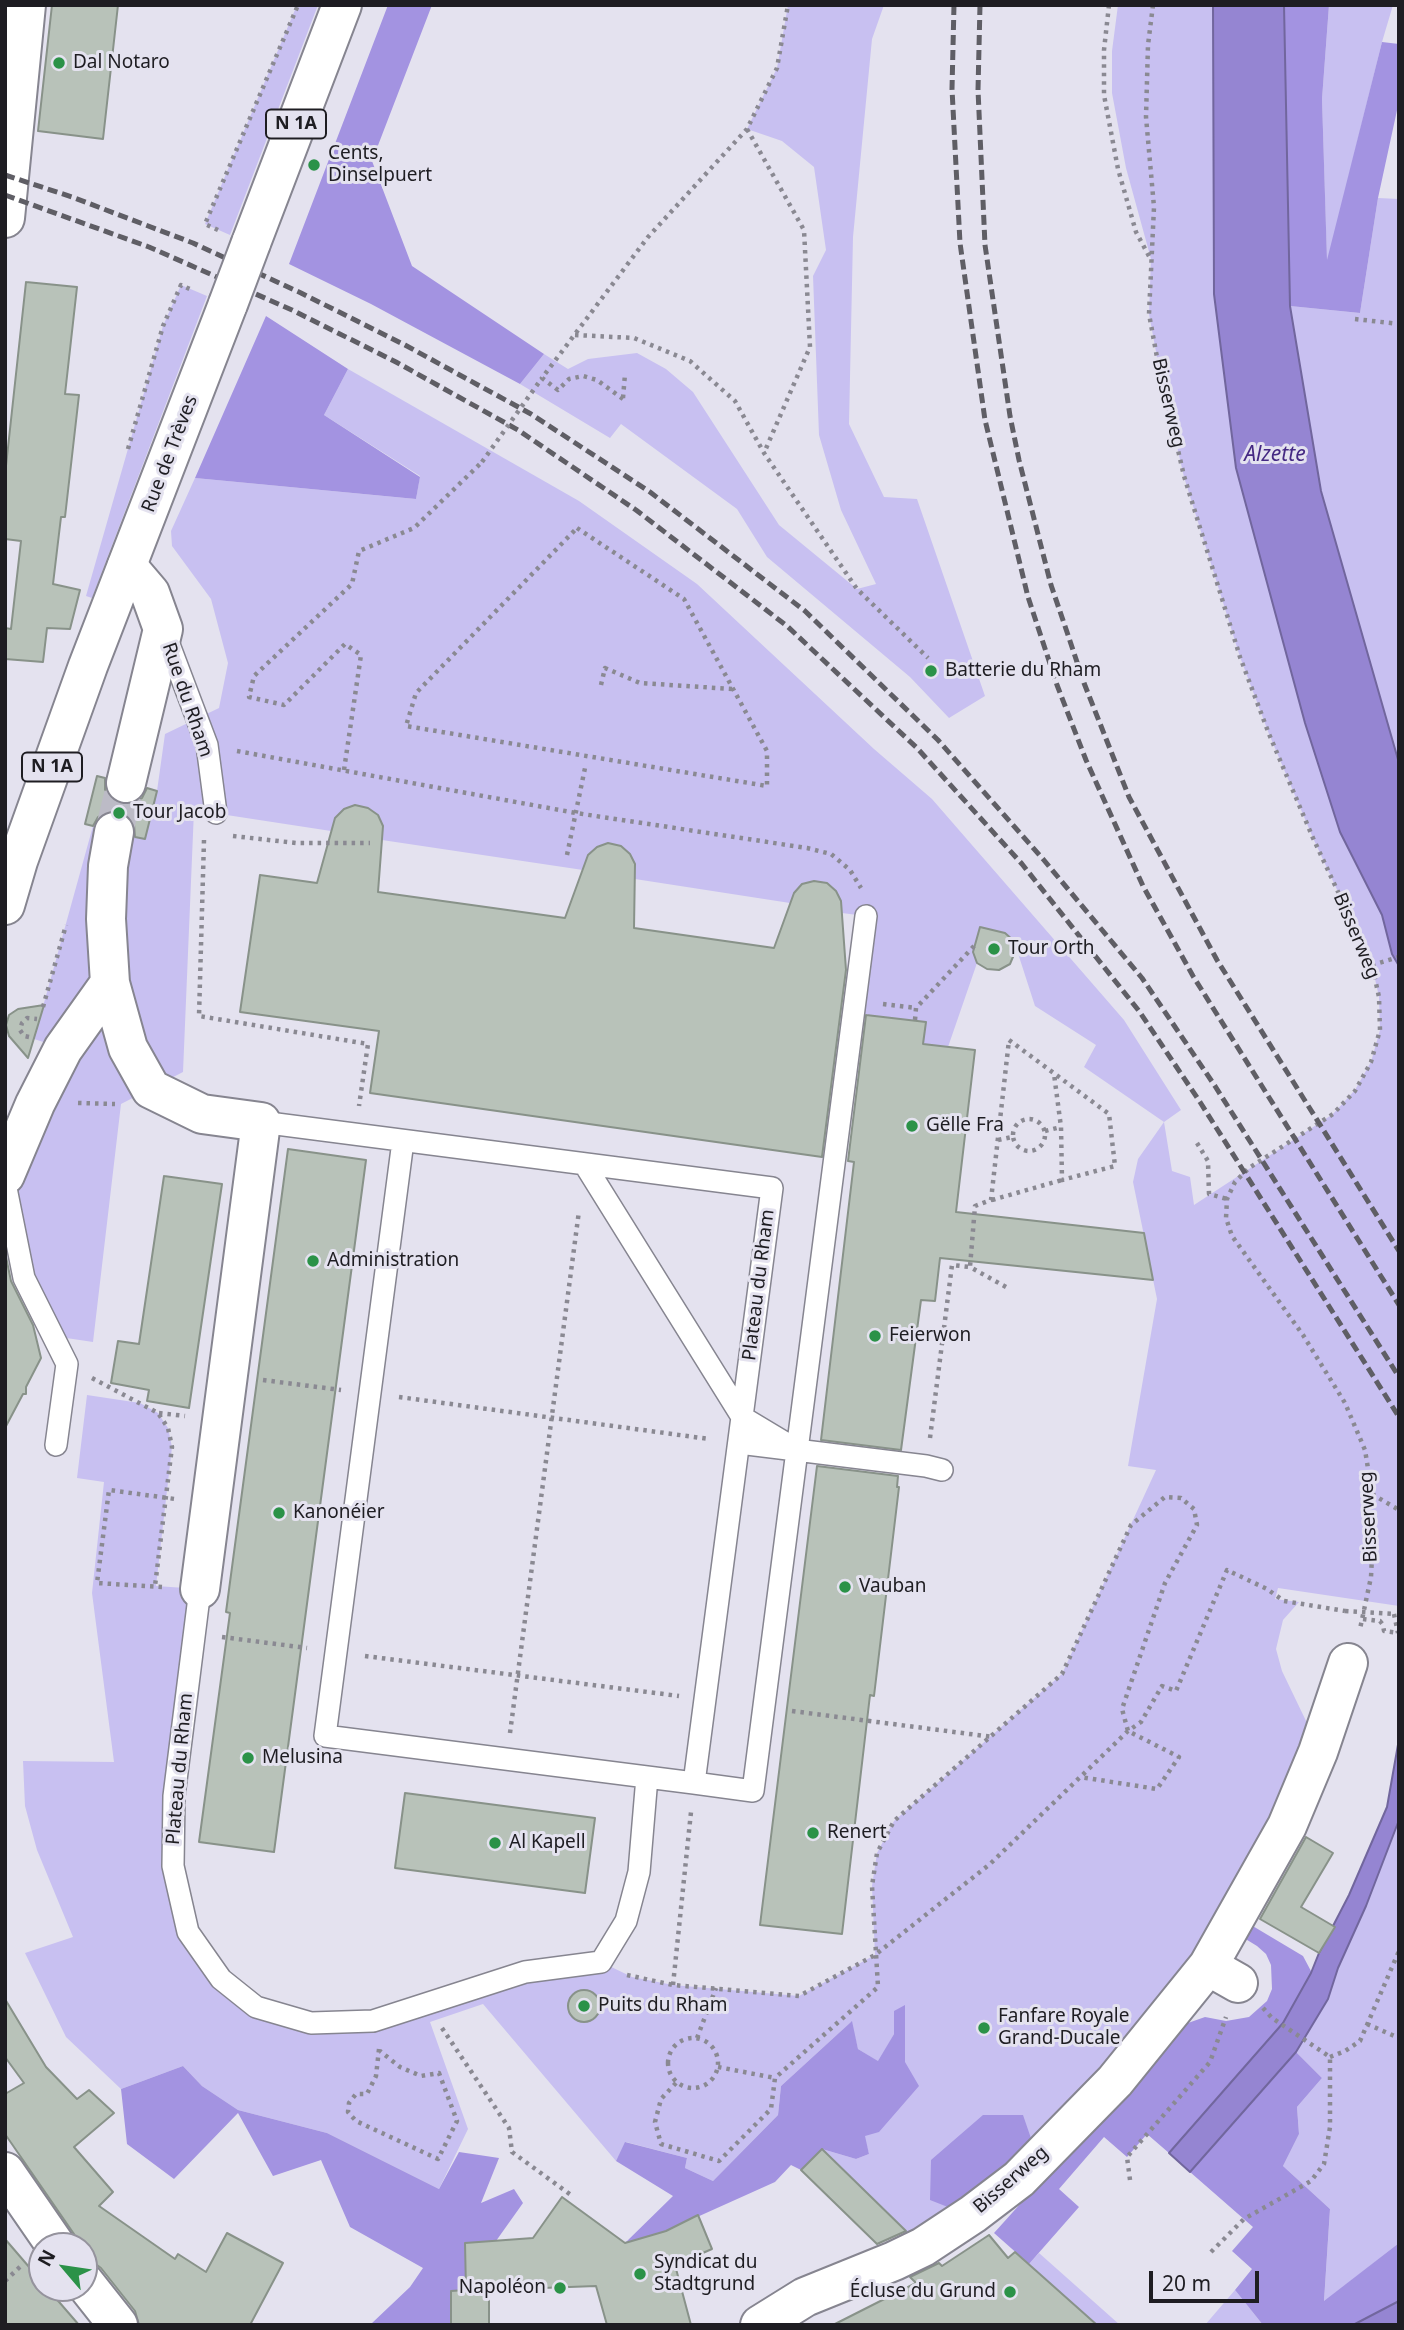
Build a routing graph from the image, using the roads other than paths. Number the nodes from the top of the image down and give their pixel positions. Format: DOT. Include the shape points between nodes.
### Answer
graph roads {
  1 [pos="26,5"];
  2 [pos="342,5"];
  3 [pos="5,218"];
  4 [pos="127,566"];
  5 [pos="163,629"];
  6 [pos="126,783"];
  7 [pos="216,813"];
  8 [pos="114,831"];
  9 [pos="5,905"];
  10 [pos="866,916"];
  11 [pos="110,983"];
  12 [pos="261,1122"];
  13 [pos="403,1141"];
  14 [pos="585,1165"];
  15 [pos="5,1175"];
  16 [pos="5,1183"];
  17 [pos="742,1417"];
  18 [pos="739,1443"];
  19 [pos="56,1445"];
  20 [pos="797,1450"];
  21 [pos="934,1468"];
  22 [pos="200,1589"];
  23 [pos="1348,1663"];
  24 [pos="647,1777"];
  25 [pos="694,1783"];
  26 [pos="5,2172"];
  27 [pos="46,2232"];
  28 [pos="98,2300"];
  29 [pos="118,2325"];
  30 [pos="760,2325"];
  1 -- 3 [label="street"];
  2 -- 4 [label="street, Rue de Trèves / N 1A, bridge"];
  4 -- 5 [label="street, Rue du Rham" via="150,593"];
  4 -- 9 [label="street, Rue de Trèves / N 1A"];
  5 -- 6 [label="street, Rue du Rham"];
  5 -- 7 [label="lane, Rue du Rham" via="207,745"];
  8 -- 11 [label="street" via="106,919"];
  10 -- 20 [label="lane"];
  11 -- 12 [label="street, Plateau du Rham" via="128,1048 151,1089 202,1114"];
  11 -- 15 [label="street" via="63,1049"];
  12 -- 13 [label="lane, Plateau du Rham"];
  12 -- 22 [label="street, Plateau du Rham"];
  13 -- 14 [label="lane, Plateau du Rham"];
  13 -- 24 [label="lane" via="325,1736"];
  14 -- 17 [label="lane"];
  14 -- 17 [label="lane, Plateau du Rham" via="772,1188"];
  16 -- 19 [label="lane" via="24,1278 67,1364"];
  17 -- 18 [label="lane, Plateau du Rham"];
  17 -- 20 [label="lane"];
  18 -- 20 [label="lane"];
  18 -- 25 [label="lane, Plateau du Rham"];
  20 -- 21 [label="lane"];
  20 -- 25 [label="lane" via="753,1791"];
  22 -- 24 [label="lane, Plateau du Rham" via="174,1797 173,1866 188,1932 221,1979 256,2007 311,2023 373,2021 525,1972 601,1962 625,1922 639,1872"];
  23 -- 30 [label="street, Bisserweg" via="1318,1752 1223,1974 1019,2179 973,2214 923,2247 805,2297"];
  24 -- 25 [label="lane"];
  26 -- 27 [label="street"];
  28 -- 29 [label="street"];
}
